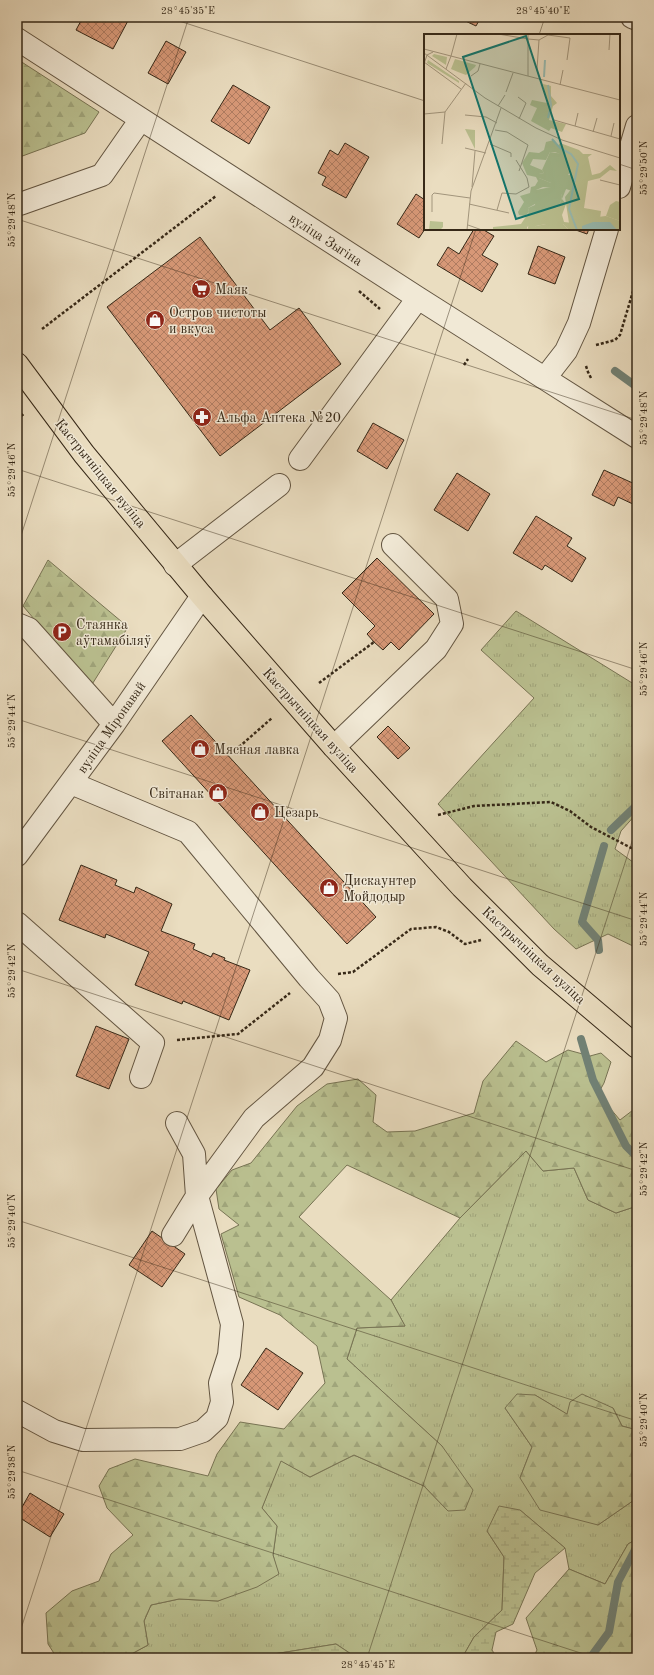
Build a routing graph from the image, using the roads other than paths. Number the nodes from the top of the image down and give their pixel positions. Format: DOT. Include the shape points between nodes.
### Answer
graph roads {
  1 [pos="632,17"];
  2 [pos="637,19"];
  3 [pos="17,39"];
  4 [pos="141,119"];
  5 [pos="637,126"];
  6 [pos="620,184"];
  7 [pos="20,204"];
  8 [pos="607,230"];
  9 [pos="418,298"];
  10 [pos="17,364"];
  11 [pos="545,378"];
  12 [pos="637,437"];
  13 [pos="300,459"];
  14 [pos="279,485"];
  15 [pos="393,545"];
  16 [pos="175,565"];
  17 [pos="202,596"];
  18 [pos="17,624"];
  19 [pos="114,724"];
  20 [pos="334,747"];
  21 [pos="71,783"];
  22 [pos="17,855"];
  23 [pos="17,923"];
  24 [pos="637,1047"];
  25 [pos="141,1077"];
  26 [pos="177,1123"];
  27 [pos="197,1196"];
  28 [pos="173,1235"];
  29 [pos="17,1411"];
  1 -- 2 [label="street"];
  3 -- 4 [label="street, вуліца Зыгіна"];
  4 -- 7 [label="street" via="102,174"];
  4 -- 9 [label="street, вуліца Зыгіна"];
  5 -- 6 [label="street"];
  8 -- 11 [label="street" via="579,323 566,351"];
  9 -- 11 [label="street, вуліца Зыгіна"];
  9 -- 13 [label="street"];
  10 -- 16 [label="main road, Кастрычніцкая вуліца" via="84,454"];
  11 -- 12 [label="street, вуліца Зыгіна"];
  14 -- 16 [label="street"];
  15 -- 20 [label="street" via="447,599 452,624 436,649"];
  16 -- 17 [label="main road, Кастрычніцкая вуліца"];
  17 -- 19 [label="street, вуліца Міронавай"];
  17 -- 20 [label="main road, Кастрычніцкая вуліца"];
  18 -- 19 [label="street" via="29,629"];
  19 -- 21 [label="street, вуліца Міронавай"];
  20 -- 24 [label="main road, Кастрычніцкая вуліца" via="462,887 530,954"];
  21 -- 22 [label="street, вуліца Міронавай"];
  21 -- 27 [label="street" via="188,832 329,1000 336,1018 330,1040 313,1067 254,1118"];
  23 -- 25 [label="street" via="153,1043"];
  26 -- 27 [label="street" via="194,1154"];
  27 -- 28 [label="street"];
  27 -- 29 [label="street" via="232,1324 229,1356 220,1383 222,1402 216,1418 203,1431 180,1438 83,1440 54,1430"];
}
